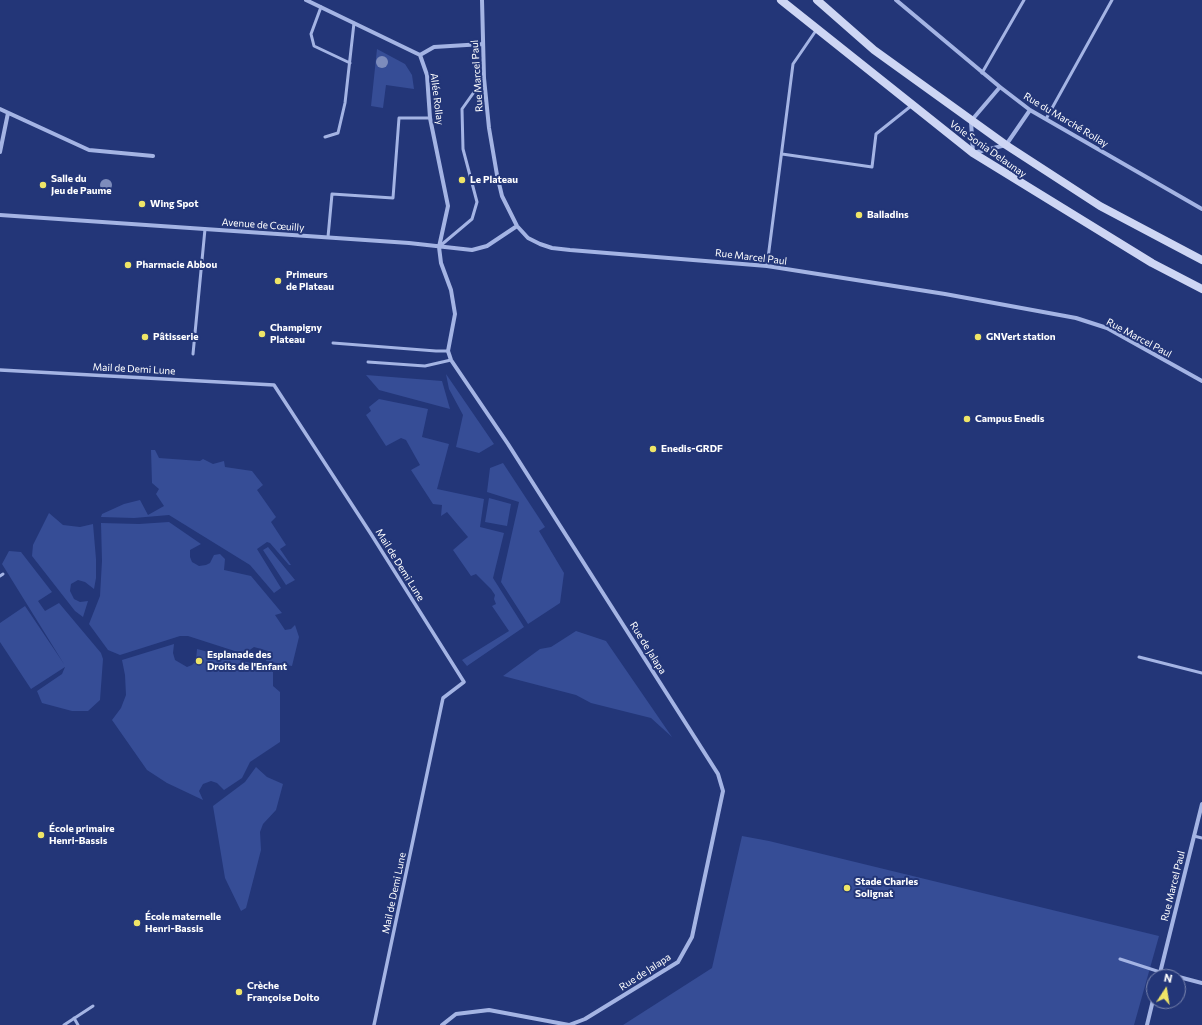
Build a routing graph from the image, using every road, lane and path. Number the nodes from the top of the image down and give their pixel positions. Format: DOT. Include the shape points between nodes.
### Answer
graph roads {
  1 [pos="306,0"];
  2 [pos="482,0"];
  3 [pos="781,0"];
  4 [pos="817,0"];
  5 [pos="896,0"];
  6 [pos="1024,0"];
  7 [pos="1112,0"];
  8 [pos="321,7"];
  9 [pos="354,23"];
  10 [pos="817,28"];
  11 [pos="483,44"];
  12 [pos="420,55"];
  13 [pos="350,62"];
  14 [pos="982,73"];
  15 [pos="484,78"];
  16 [pos="1000,87"];
  17 [pos="912,106"];
  18 [pos="0,109"];
  19 [pos="1030,110"];
  20 [pos="8,113"];
  21 [pos="430,118"];
  22 [pos="1046,120"];
  23 [pos="971,121"];
  24 [pos="325,137"];
  25 [pos="1006,145"];
  26 [pos="0,152"];
  27 [pos="973,152"];
  28 [pos="782,154"];
  29 [pos="153,156"];
  30 [pos="1202,209"];
  31 [pos="0,215"];
  32 [pos="517,226"];
  33 [pos="205,229"];
  34 [pos="328,237"];
  35 [pos="439,247"];
  36 [pos="1202,260"];
  37 [pos="767,266"];
  38 [pos="1202,289"];
  39 [pos="333,343"];
  40 [pos="448,351"];
  41 [pos="193,354"];
  42 [pos="451,360"];
  43 [pos="368,362"];
  44 [pos="0,370"];
  45 [pos="1202,381"];
  46 [pos="1139,657"];
  47 [pos="1202,673"];
  48 [pos="1202,804"];
  49 [pos="1194,836"];
  50 [pos="1202,838"];
  51 [pos="1120,959"];
  52 [pos="1151,969"];
  53 [pos="1161,969"];
  54 [pos="1186,979"];
  55 [pos="1202,983"];
  56 [pos="94,1006"];
  57 [pos="1151,1009"];
  58 [pos="74,1018"];
  59 [pos="64,1025"];
  60 [pos="78,1025"];
  61 [pos="374,1025"];
  62 [pos="442,1025"];
  63 [pos="569,1025"];
  64 [pos="1147,1025"];
  1 -- 8 [label="street"];
  2 -- 11 [label="street, Rue Marcel Paul"];
  3 -- 10 [label="main road, Voie Sonia Delaunay"];
  4 -- 23 [label="main road, Voie Sonia Delaunay" via="874,50"];
  5 -- 14 [label="street, Rue du Marché Rollay"];
  6 -- 14 [label="lane"];
  7 -- 22 [label="lane"];
  8 -- 9 [label="street"];
  8 -- 13 [label="lane" via="312,34 314,46"];
  9 -- 12 [label="street"];
  9 -- 13 [label="lane"];
  10 -- 17 [label="main road, Voie Sonia Delaunay"];
  10 -- 28 [label="lane" via="793,64"];
  11 -- 12 [label="street" via="434,47"];
  11 -- 15 [label="street, Rue Marcel Paul"];
  12 -- 21 [label="street, Allée Rollay" via="427,75"];
  13 -- 24 [label="lane" via="338,133"];
  14 -- 16 [label="street, Rue du Marché Rollay"];
  15 -- 32 [label="street, Rue Marcel Paul" via="497,175 502,196"];
  15 -- 35 [label="lane" via="462,109 463,149 477,202 472,219"];
  16 -- 19 [label="street, Rue du Marché Rollay"];
  16 -- 23 [label="street"];
  17 -- 27 [label="main road, Voie Sonia Delaunay"];
  17 -- 28 [label="lane" via="876,134 872,168"];
  18 -- 20 [label="street"];
  19 -- 22 [label="street, Rue du Marché Rollay"];
  19 -- 25 [label="street"];
  20 -- 26 [label="street"];
  20 -- 29 [label="street" via="89,150"];
  21 -- 34 [label="lane" via="399,118 393,198 332,194"];
  21 -- 35 [label="street, Allée Rollay" via="448,206"];
  22 -- 30 [label="street, Rue du Marché Rollay"];
  23 -- 25 [label="main road, Voie Sonia Delaunay"];
  23 -- 27 [label="street"];
  25 -- 27 [label="street"];
  25 -- 36 [label="main road, Voie Sonia Delaunay" via="1100,206"];
  27 -- 38 [label="main road, Voie Sonia Delaunay" via="1152,263"];
  28 -- 37 [label="lane"];
  31 -- 33 [label="street, Avenue de Cœuilly"];
  32 -- 35 [label="street, Avenue de Cœuilly" via="487,246 472,250"];
  32 -- 37 [label="street, Rue Marcel Paul" via="528,238 552,248"];
  33 -- 34 [label="street, Avenue de Cœuilly"];
  33 -- 41 [label="lane"];
  34 -- 35 [label="street, Avenue de Cœuilly"];
  35 -- 40 [label="street, Rue de Jalapa" via="455,314"];
  37 -- 45 [label="street, Rue Marcel Paul" via="1076,318 1106,328"];
  39 -- 40 [label="lane"];
  40 -- 42 [label="street, Rue de Jalapa"];
  42 -- 43 [label="lane" via="425,366"];
  42 -- 63 [label="street, Rue de Jalapa" via="508,444 718,774 723,791 692,937 678,962 586,1019"];
  44 -- 61 [label="street, Mail de Demi Lune" via="274,385 464,682 443,698"];
  46 -- 47 [label="lane"];
  48 -- 49 [label="street, Rue Marcel Paul"];
  49 -- 50 [label="lane"];
  49 -- 53 [label="street, Rue Marcel Paul"];
  51 -- 52 [label="lane"];
  54 -- 55 [label="street"];
  56 -- 58 [label="lane"];
  57 -- 64 [label="street"];
  58 -- 59 [label="lane"];
  58 -- 60 [label="lane"];
  62 -- 63 [label="street, Rue de Jalapa" via="456,1014 488,1010"];
}
